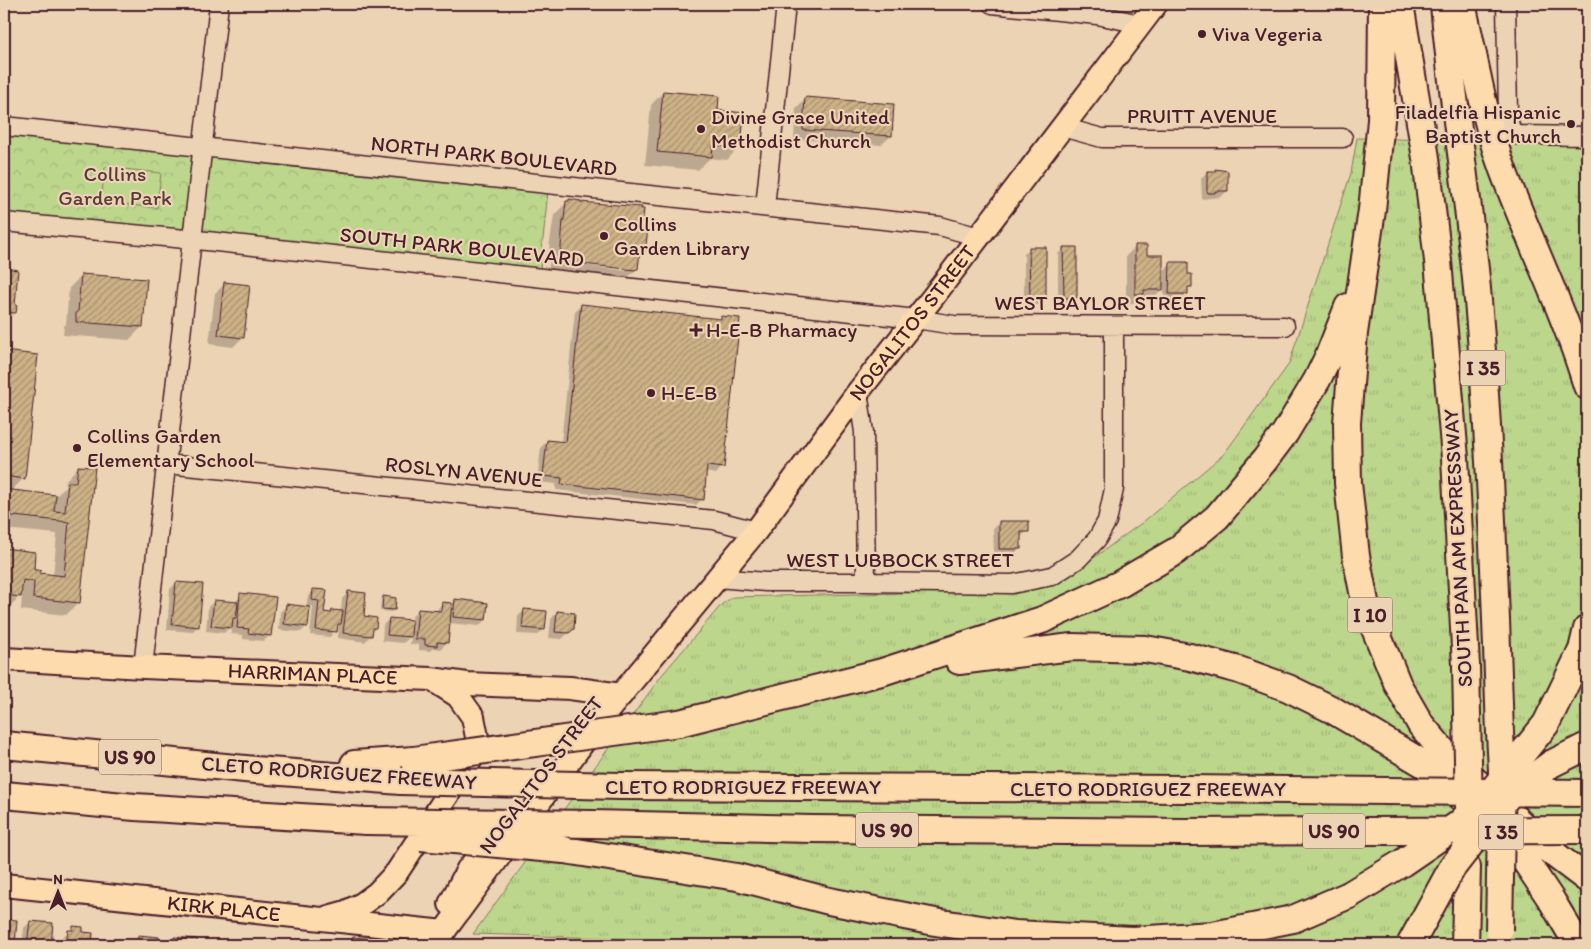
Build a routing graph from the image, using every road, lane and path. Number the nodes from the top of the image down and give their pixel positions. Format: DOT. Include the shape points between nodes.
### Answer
graph roads {
  1 [pos="219,4"];
  2 [pos="786,4"];
  3 [pos="992,4"];
  4 [pos="1156,4"];
  5 [pos="1382,4"];
  6 [pos="1400,4"];
  7 [pos="1444,4"];
  8 [pos="1462,4"];
  9 [pos="1506,4"];
  10 [pos="1141,24"];
  11 [pos="4,126"];
  12 [pos="1062,127"];
  13 [pos="1587,136"];
  14 [pos="1343,138"];
  15 [pos="203,148"];
  16 [pos="765,207"];
  17 [pos="4,222"];
  18 [pos="1524,223"];
  19 [pos="979,236"];
  20 [pos="192,240"];
  21 [pos="1363,269"];
  22 [pos="916,319"];
  23 [pos="1114,326"];
  24 [pos="1285,326"];
  25 [pos="1587,333"];
  26 [pos="1587,386"];
  27 [pos="858,392"];
  28 [pos="167,464"];
  29 [pos="756,531"];
  30 [pos="717,578"];
  31 [pos="866,582"];
  32 [pos="1585,639"];
  33 [pos="4,659"];
  34 [pos="143,667"];
  35 [pos="882,672"];
  36 [pos="432,679"];
  37 [pos="612,694"];
  38 [pos="4,745"];
  39 [pos="1587,746"];
  40 [pos="407,771"];
  41 [pos="1587,793"];
  42 [pos="4,795"];
  43 [pos="361,826"];
  44 [pos="1587,830"];
  45 [pos="1587,879"];
  46 [pos="4,885"];
  47 [pos="320,919"];
  48 [pos="1015,934"];
  49 [pos="1498,938"];
  50 [pos="439,939"];
  51 [pos="1038,945"];
  52 [pos="1410,945"];
  53 [pos="1465,945"];
  54 [pos="1578,945"];
  1 -- 15 [label="street"];
  2 -- 16 [label="street"];
  3 -- 10 [label="street" via="1097,14"];
  4 -- 10 [label="main road, NOGALITOS STREET"];
  5 -- 21 [label="highway, I 10" via="1381,120"];
  6 -- 53 [label="highway, SOUTH PAN AM EXPRESSWAY / I 35, bridge" via="1426,158 1455,458 1466,666 1469,802"];
  7 -- 49 [label="highway, SOUTH PAN AM EXPRESSWAY / I 35, bridge" via="1476,287 1488,428 1502,779"];
  8 -- 18 [label="highway" via="1492,136"];
  9 -- 13 [label="street" via="1510,128 1515,135"];
  10 -- 12 [label="main road, NOGALITOS STREET"];
  11 -- 15 [label="street, NORTH PARK BOULEVARD"];
  12 -- 14 [label="street, PRUITT AVENUE" via="1102,138"];
  12 -- 19 [label="main road, NOGALITOS STREET"];
  15 -- 16 [label="street, NORTH PARK BOULEVARD"];
  15 -- 20 [label="street"];
  16 -- 19 [label="street, NORTH PARK BOULEVARD" via="940,226"];
  17 -- 20 [label="street, SOUTH PARK BOULEVARD"];
  18 -- 25 [label="highway"];
  18 -- 26 [label="highway" via="1570,331"];
  19 -- 22 [label="main road, NOGALITOS STREET"];
  20 -- 22 [label="street, SOUTH PARK BOULEVARD"];
  20 -- 28 [label="street"];
  21 -- 35 [label="highway" via="1329,354 1300,410 1218,518 1176,551 1128,579 1042,620"];
  21 -- 45 [label="highway, I 10" via="1354,333 1347,452 1350,508 1366,607 1398,685 1448,757 1546,848"];
  22 -- 23 [label="street, WEST BAYLOR STREET" via="954,325"];
  22 -- 27 [label="main road, NOGALITOS STREET"];
  23 -- 24 [label="street, WEST BAYLOR STREET"];
  23 -- 31 [label="street, WEST LUBBOCK STREET" via="1114,489 1107,521 1078,559 1052,576 1012,584"];
  27 -- 29 [label="main road, NOGALITOS STREET"];
  27 -- 31 [label="street" via="864,432"];
  28 -- 29 [label="street, ROSLYN AVENUE" via="714,520"];
  28 -- 34 [label="street"];
  29 -- 30 [label="main road, NOGALITOS STREET"];
  30 -- 31 [label="street, WEST LUBBOCK STREET" via="766,582"];
  30 -- 37 [label="main road, NOGALITOS STREET" via="667,640"];
  32 -- 48 [label="highway, bridge" via="1546,724 1496,786 1458,824 1349,895 1293,919 1213,936 1133,940"];
  33 -- 34 [label="main road, HARRIMAN PLACE"];
  34 -- 36 [label="main road, HARRIMAN PLACE"];
  35 -- 40 [label="highway, bridge" via="679,723"];
  35 -- 54 [label="highway" via="1072,646 1145,649 1190,657 1240,670 1288,688 1331,709 1429,767 1522,856"];
  36 -- 37 [label="main road, HARRIMAN PLACE"];
  36 -- 47 [label="main road" via="458,696 473,717 479,747 397,872 362,904"];
  37 -- 50 [label="main road, NOGALITOS STREET" via="596,724"];
  38 -- 40 [label="highway, CLETO RODRIGUEZ FREEWAY / US 90" via="255,770"];
  39 -- 52 [label="highway, bridge" via="1551,764 1507,797 1452,868"];
  40 -- 41 [label="highway, CLETO RODRIGUEZ FREEWAY / US 90, bridge" via="620,786"];
  42 -- 43 [label="highway, US 90"];
  43 -- 44 [label="highway, CLETO RODRIGUEZ FREEWAY / US 90, bridge" via="592,824 1182,832"];
  43 -- 48 [label="highway, bridge" via="564,850 737,878 829,901"];
  46 -- 47 [label="main road, KIRK PLACE"];
  47 -- 50 [label="main road, KIRK PLACE"];
  48 -- 51 [label="highway"];
}
